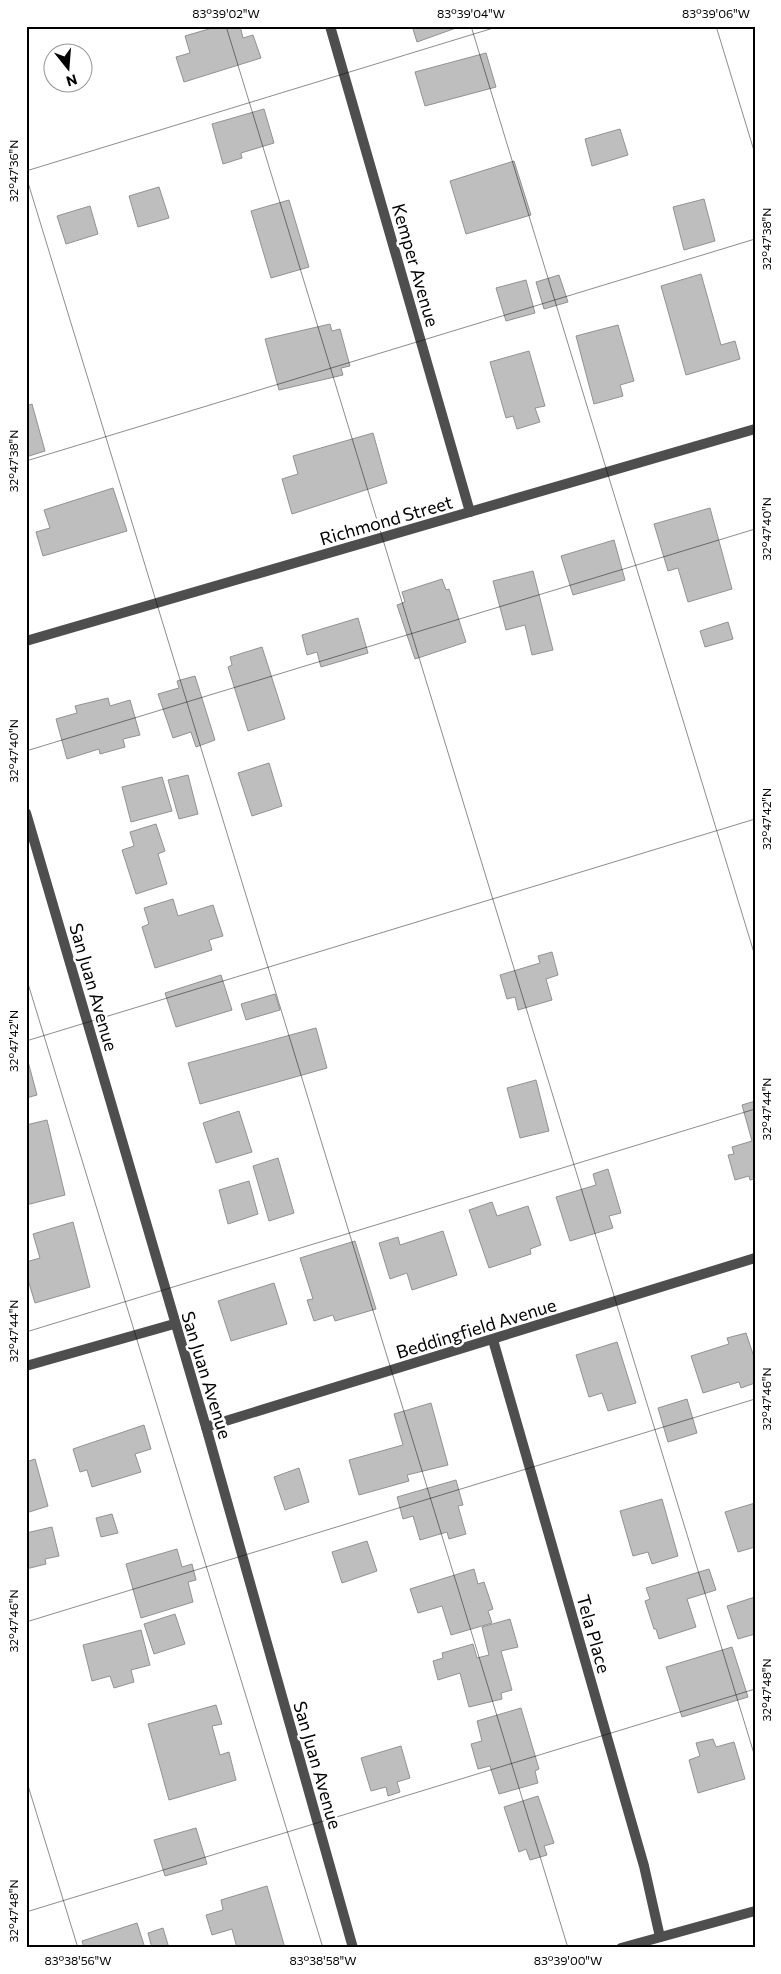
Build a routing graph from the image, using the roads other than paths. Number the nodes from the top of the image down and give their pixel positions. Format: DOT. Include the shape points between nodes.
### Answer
graph roads {
  1 [pos="330,26"];
  2 [pos="755,429"];
  3 [pos="470,512"];
  4 [pos="26,641"];
  5 [pos="26,813"];
  6 [pos="755,1258"];
  7 [pos="174,1324"];
  8 [pos="492,1340"];
  9 [pos="26,1366"];
  10 [pos="206,1427"];
  11 [pos="755,1911"];
  12 [pos="660,1937"];
  13 [pos="353,1948"];
  14 [pos="621,1948"];
  1 -- 3 [label="street, Kemper Avenue"];
  2 -- 3 [label="street, Richmond Street"];
  3 -- 4 [label="street, Richmond Street"];
  5 -- 7 [label="street, San Juan Avenue"];
  6 -- 8 [label="street, Beddingfield Avenue"];
  7 -- 9 [label="street"];
  7 -- 10 [label="street, San Juan Avenue"];
  8 -- 10 [label="street, Beddingfield Avenue"];
  8 -- 12 [label="street, Tela Place" via="644,1866"];
  10 -- 13 [label="street, San Juan Avenue"];
  11 -- 12 [label="street"];
  12 -- 14 [label="street"];
}
